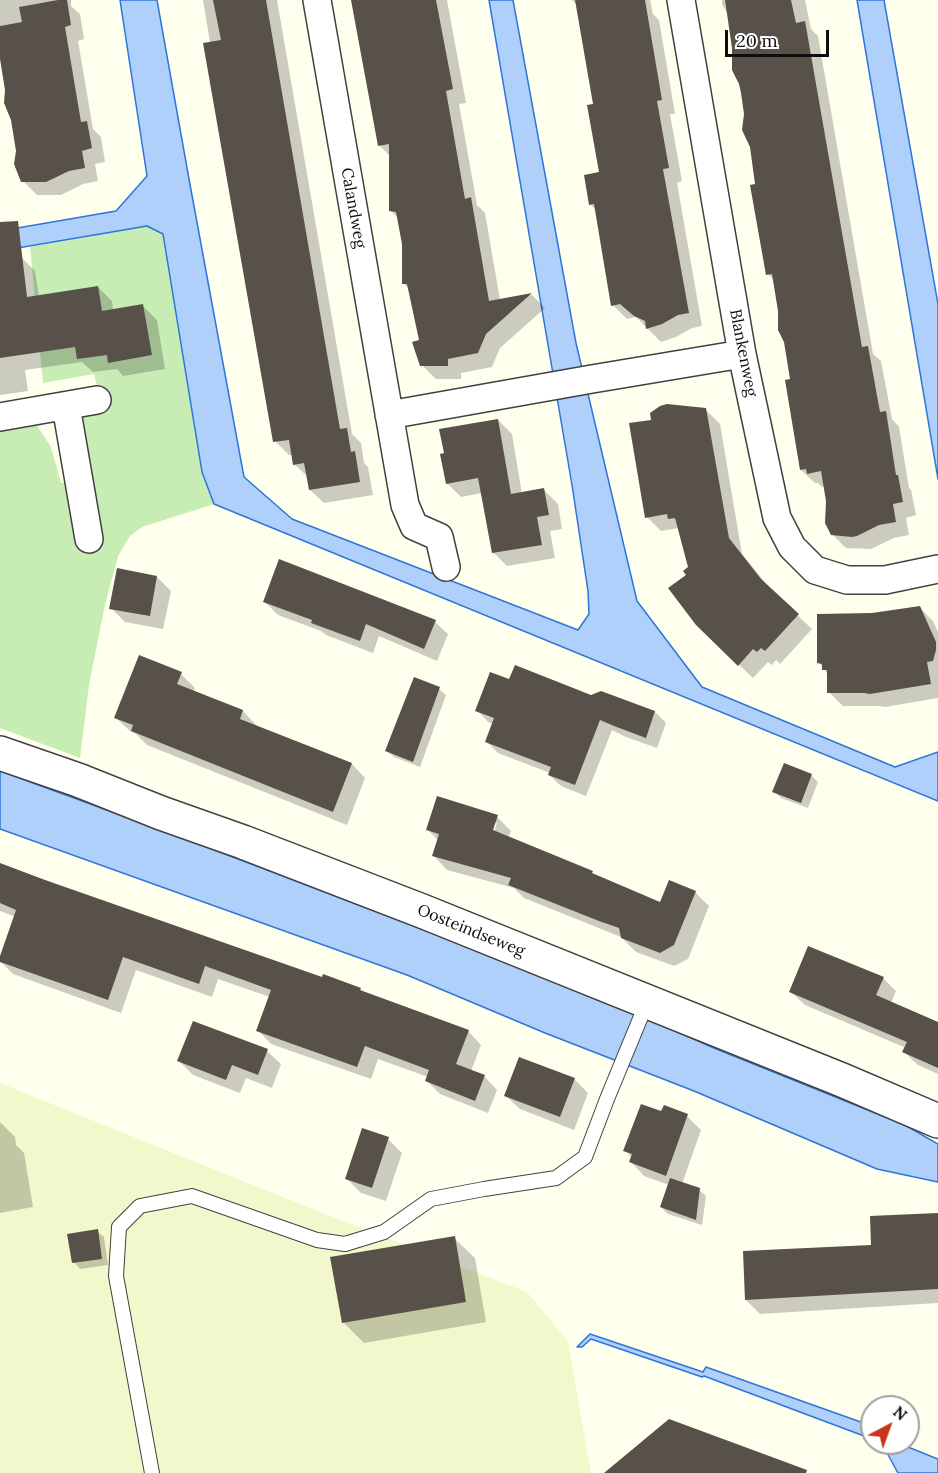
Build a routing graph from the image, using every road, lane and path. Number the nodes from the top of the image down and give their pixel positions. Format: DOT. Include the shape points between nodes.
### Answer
graph roads {
  1 [pos="317,0"];
  2 [pos="681,0"];
  3 [pos="742,354"];
  4 [pos="97,400"];
  5 [pos="66,406"];
  6 [pos="389,415"];
  7 [pos="0,417"];
  8 [pos="89,539"];
  9 [pos="446,567"];
  10 [pos="938,569"];
  11 [pos="0,753"];
  12 [pos="644,1008"];
  13 [pos="938,1121"];
  14 [pos="152,1473"];
  1 -- 6 [label="street, Calandweg"];
  2 -- 3 [label="street, Blankenweg"];
  3 -- 6 [label="street"];
  3 -- 10 [label="street, Blankenweg" via="777,518 792,547 815,570 847,580 885,579"];
  4 -- 5 [label="street"];
  5 -- 7 [label="street"];
  5 -- 8 [label="street"];
  6 -- 9 [label="street, Calandweg" via="405,505 414,526 439,537"];
  11 -- 12 [label="street, Oosteindseweg" via="502,943"];
  12 -- 13 [label="street, Oosteindseweg" via="842,1080"];
  12 -- 14 [label="lane" via="585,1157 556,1178 431,1199 384,1232 345,1244 317,1240 192,1196 140,1206 119,1227 116,1276"];
}
